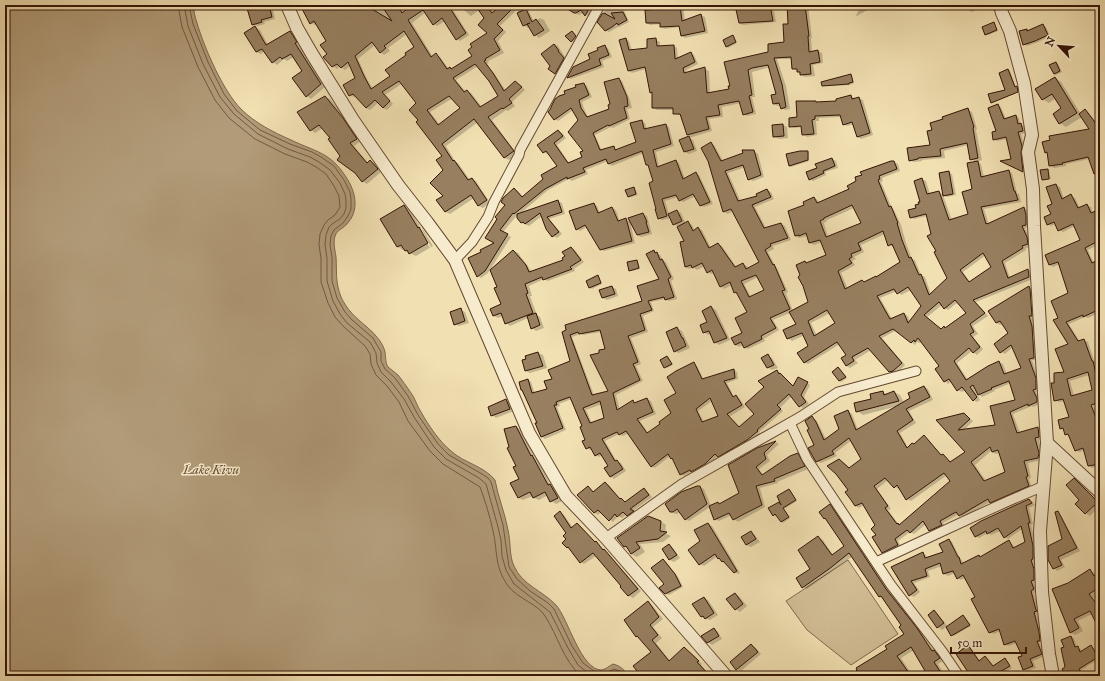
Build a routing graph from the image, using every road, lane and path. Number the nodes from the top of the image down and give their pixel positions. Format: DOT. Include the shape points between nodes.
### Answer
graph roads {
  1 [pos="287,5"];
  2 [pos="600,5"];
  3 [pos="998,8"];
  4 [pos="455,260"];
  5 [pos="916,371"];
  6 [pos="790,423"];
  7 [pos="1047,443"];
  8 [pos="1044,486"];
  9 [pos="1100,492"];
  10 [pos="606,538"];
  11 [pos="876,562"];
  12 [pos="726,676"];
  13 [pos="959,676"];
  14 [pos="1054,676"];
  1 -- 4 [label="street" via="309,49 353,120"];
  2 -- 4 [label="street" via="520,150 488,217 472,242"];
  3 -- 7 [label="street" via="1010,31 1024,83 1032,136 1028,152 1033,189"];
  4 -- 10 [label="street" via="529,433 566,496"];
  5 -- 6 [label="street" via="838,392"];
  6 -- 10 [label="street" via="682,484"];
  6 -- 11 [label="street" via="807,459"];
  7 -- 8 [label="street"];
  7 -- 9 [label="street"];
  8 -- 11 [label="street"];
  8 -- 14 [label="street" via="1040,531 1042,592"];
  10 -- 12 [label="street"];
  11 -- 13 [label="street"];
}
